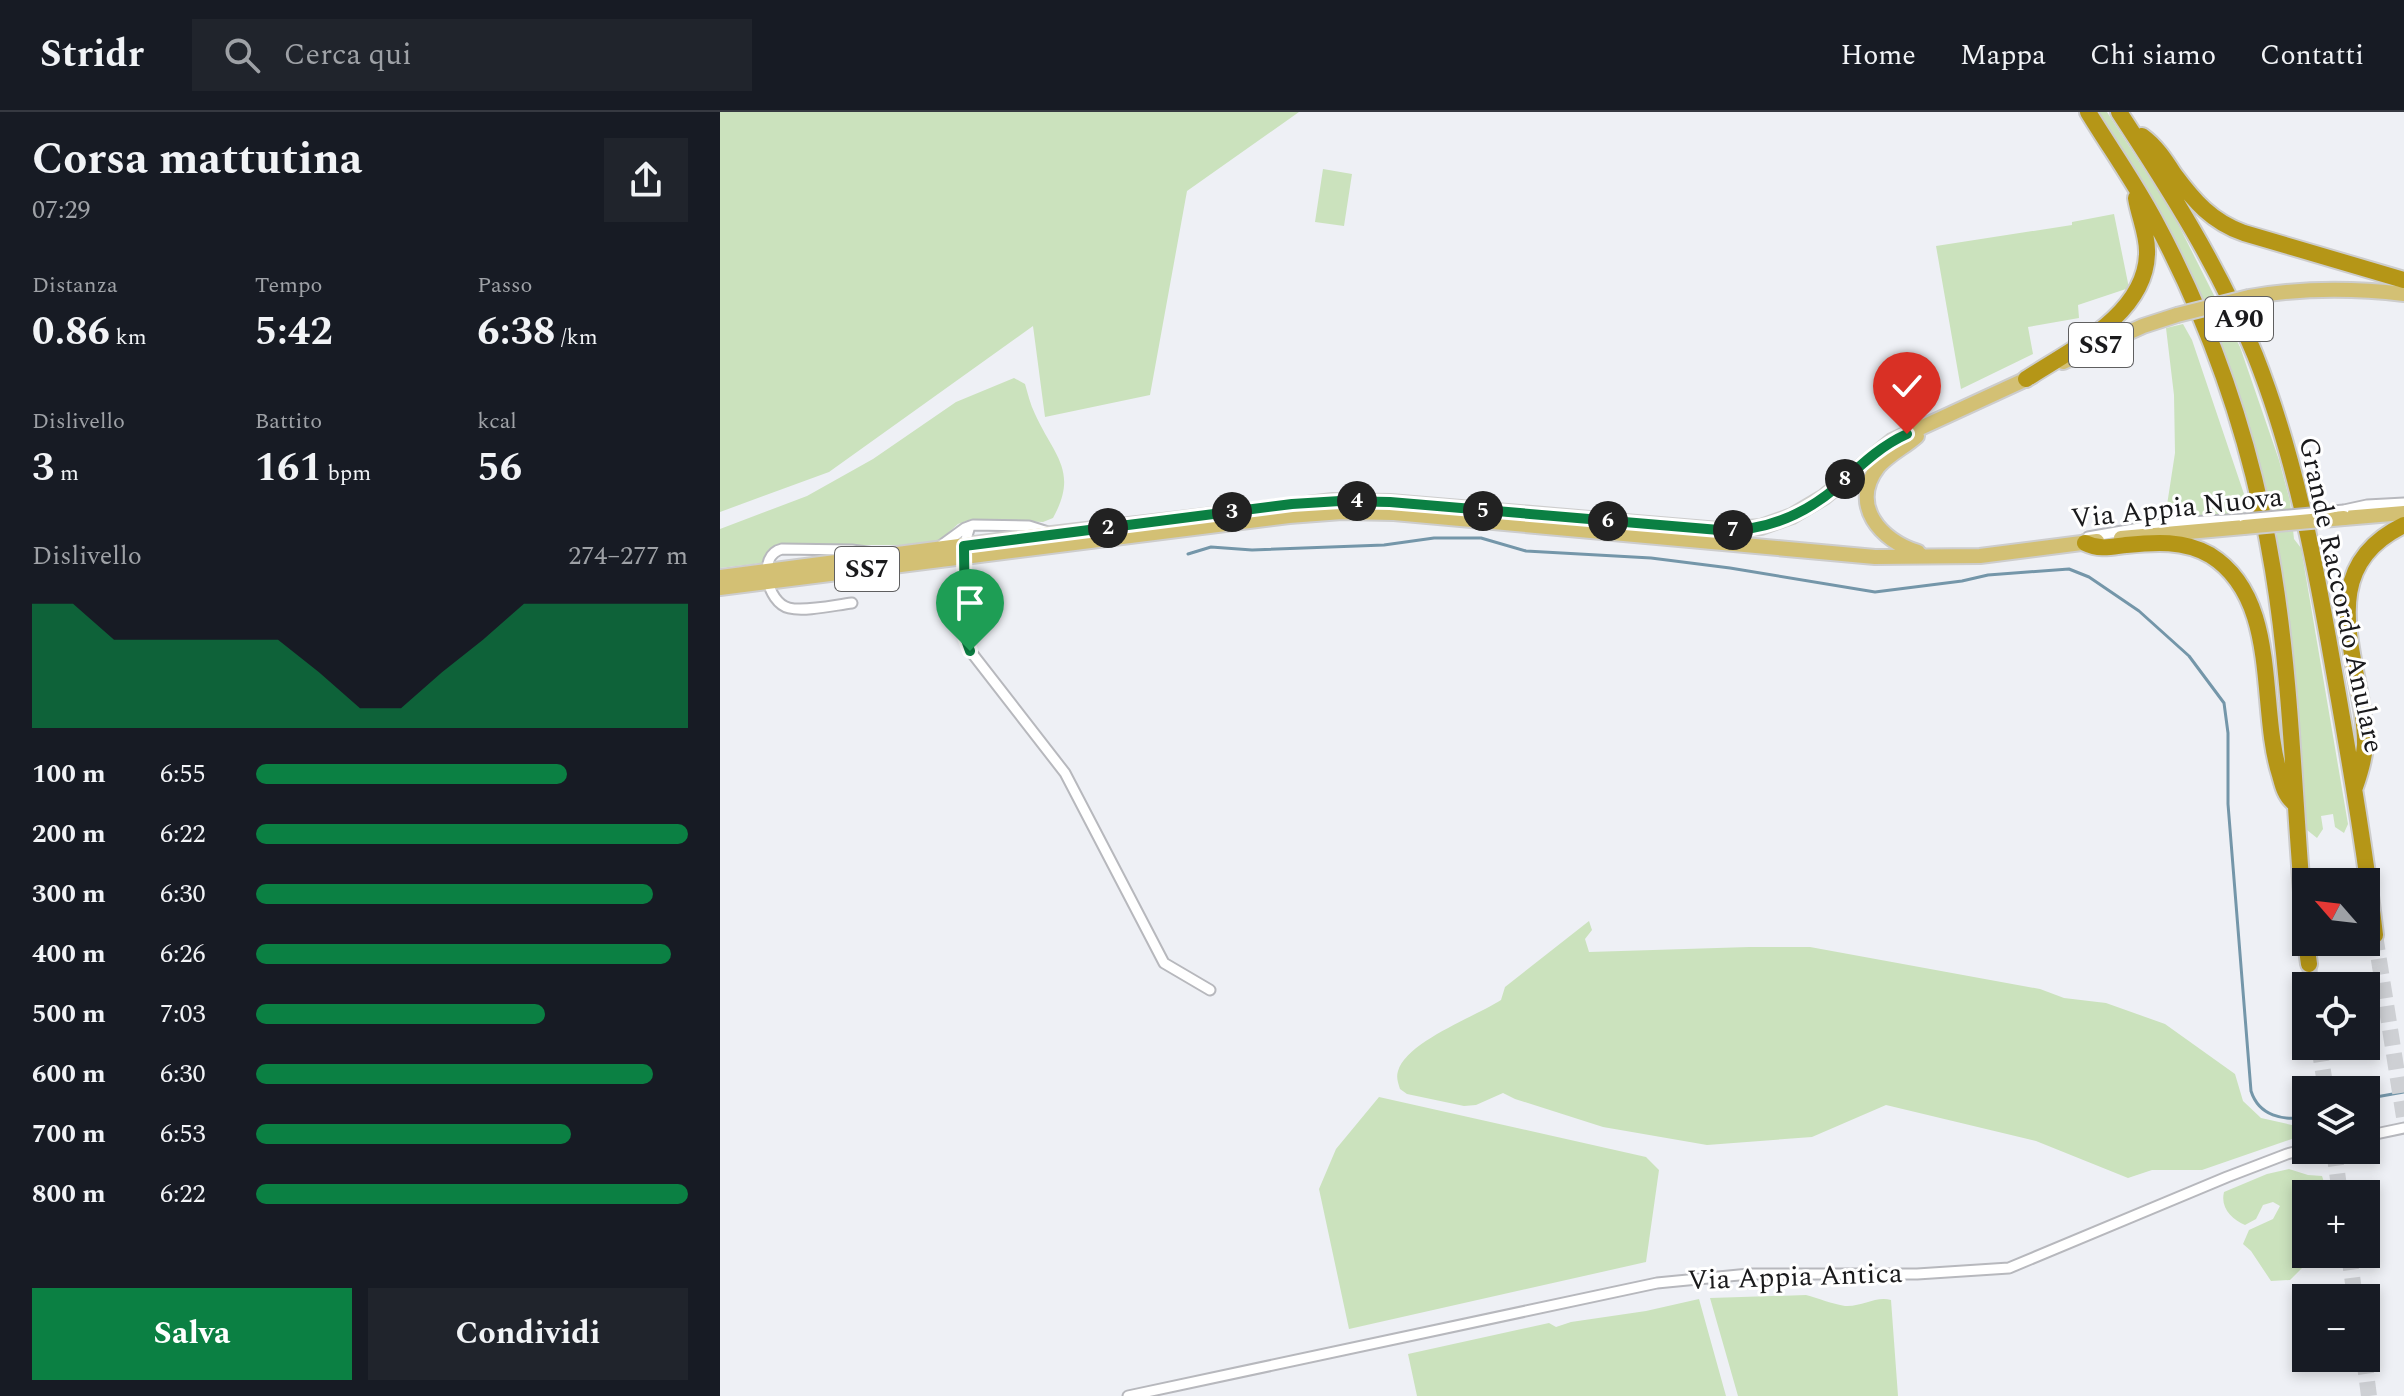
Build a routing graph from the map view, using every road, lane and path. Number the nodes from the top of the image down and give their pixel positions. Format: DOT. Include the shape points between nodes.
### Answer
graph roads {
  1 [pos="2088,112"];
  2 [pos="2119,112"];
  3 [pos="2130,129"];
  4 [pos="2134,185"];
  5 [pos="2404,280"];
  6 [pos="2404,294"];
  7 [pos="2026,379"];
  8 [pos="1921,428"];
  9 [pos="2404,503"];
  10 [pos="2404,513"];
  11 [pos="2344,514"];
  12 [pos="2244,523"];
  13 [pos="2404,525"];
  14 [pos="970,526"];
  15 [pos="1052,534"];
  16 [pos="2085,543"];
  17 [pos="2050,547"];
  18 [pos="936,549"];
  19 [pos="964,551"];
  20 [pos="1937,557"];
  21 [pos="768,576"];
  22 [pos="720,577"];
  23 [pos="720,588"];
  24 [pos="852,603"];
  25 [pos="2354,789"];
  26 [pos="2295,805"];
  27 [pos="2300,868"];
  28 [pos="2365,868"];
  29 [pos="2308,956"];
  30 [pos="2309,964"];
  31 [pos="1210,990"];
  32 [pos="2404,1128"];
  33 [pos="2380,1133"];
  34 [pos="2292,1153"];
  35 [pos="1128,1396"];
  1 -- 4 [label="highway, A90"];
  2 -- 3 [label="highway, Grande Raccordo Anulare / A90"];
  3 -- 5 [label="highway" via="2150,142 2190,197 2224,225"];
  3 -- 25 [label="highway, Grande Raccordo Anulare / A90" via="2224,287 2267,386 2306,526"];
  4 -- 7 [label="highway" via="2147,248 2139,289 2113,319"];
  4 -- 26 [label="highway, A90" via="2199,316 2246,448 2276,590"];
  6 -- 7 [label="main road, Via Appia Nuova / SS7, bridge" via="2336,290 2249,297 2143,326"];
  7 -- 8 [label="main road, Via Appia Nuova / SS7"];
  8 -- 15 [label="main road, Via Appia Nuova / SS7" via="1892,441 1804,510 1745,529 1340,501"];
  8 -- 20 [label="main road" via="1878,468 1868,500 1888,539"];
  9 -- 11 [label="street, Via Appia Nuova"];
  10 -- 11 [label="main road, Via Appia Nuova / SS7"];
  11 -- 12 [label="main road, Via Appia Nuova / SS7, bridge"];
  12 -- 16 [label="main road, Via Appia Nuova / SS7"];
  12 -- 17 [label="street, Via Appia Nuova" via="2163,524"];
  13 -- 25 [label="highway" via="2365,556 2349,593 2350,653 2365,746"];
  14 -- 15 [label="street" via="1029,526"];
  14 -- 18 [label="street"];
  14 -- 19 [label="street"];
  15 -- 19 [label="main road, Via Appia Nuova / SS7"];
  16 -- 17 [label="main road, Via Appia Nuova / SS7"];
  16 -- 26 [label="highway" via="2096,548 2190,546 2218,561 2238,581 2261,645 2275,760 2287,797"];
  17 -- 20 [label="main road, Via Appia Nuova / SS7"];
  18 -- 19 [label="main road, Via Appia Nuova / SS7"];
  18 -- 21 [label="main road, Via Appia Nuova / SS7"];
  19 -- 20 [label="main road, Via Appia Nuova / SS7" via="1350,512 1859,556"];
  19 -- 21 [label="main road, Via Appia Nuova / SS7"];
  19 -- 31 [label="street" via="968,648 1065,773 1164,963"];
  21 -- 22 [label="main road, Via Appia Nuova / SS7"];
  21 -- 23 [label="main road, Via Appia Nuova / SS7"];
  21 -- 24 [label="street" via="774,598 788,608"];
  25 -- 28 [label="highway, Grande Raccordo Anulare / A90"];
  26 -- 27 [label="highway, A90"];
  29 -- 30 [label="highway, A90"];
  32 -- 33 [label="street"];
  34 -- 35 [label="street, Via Appia Antica" via="2009,1268 1749,1274 1657,1283"];
}
